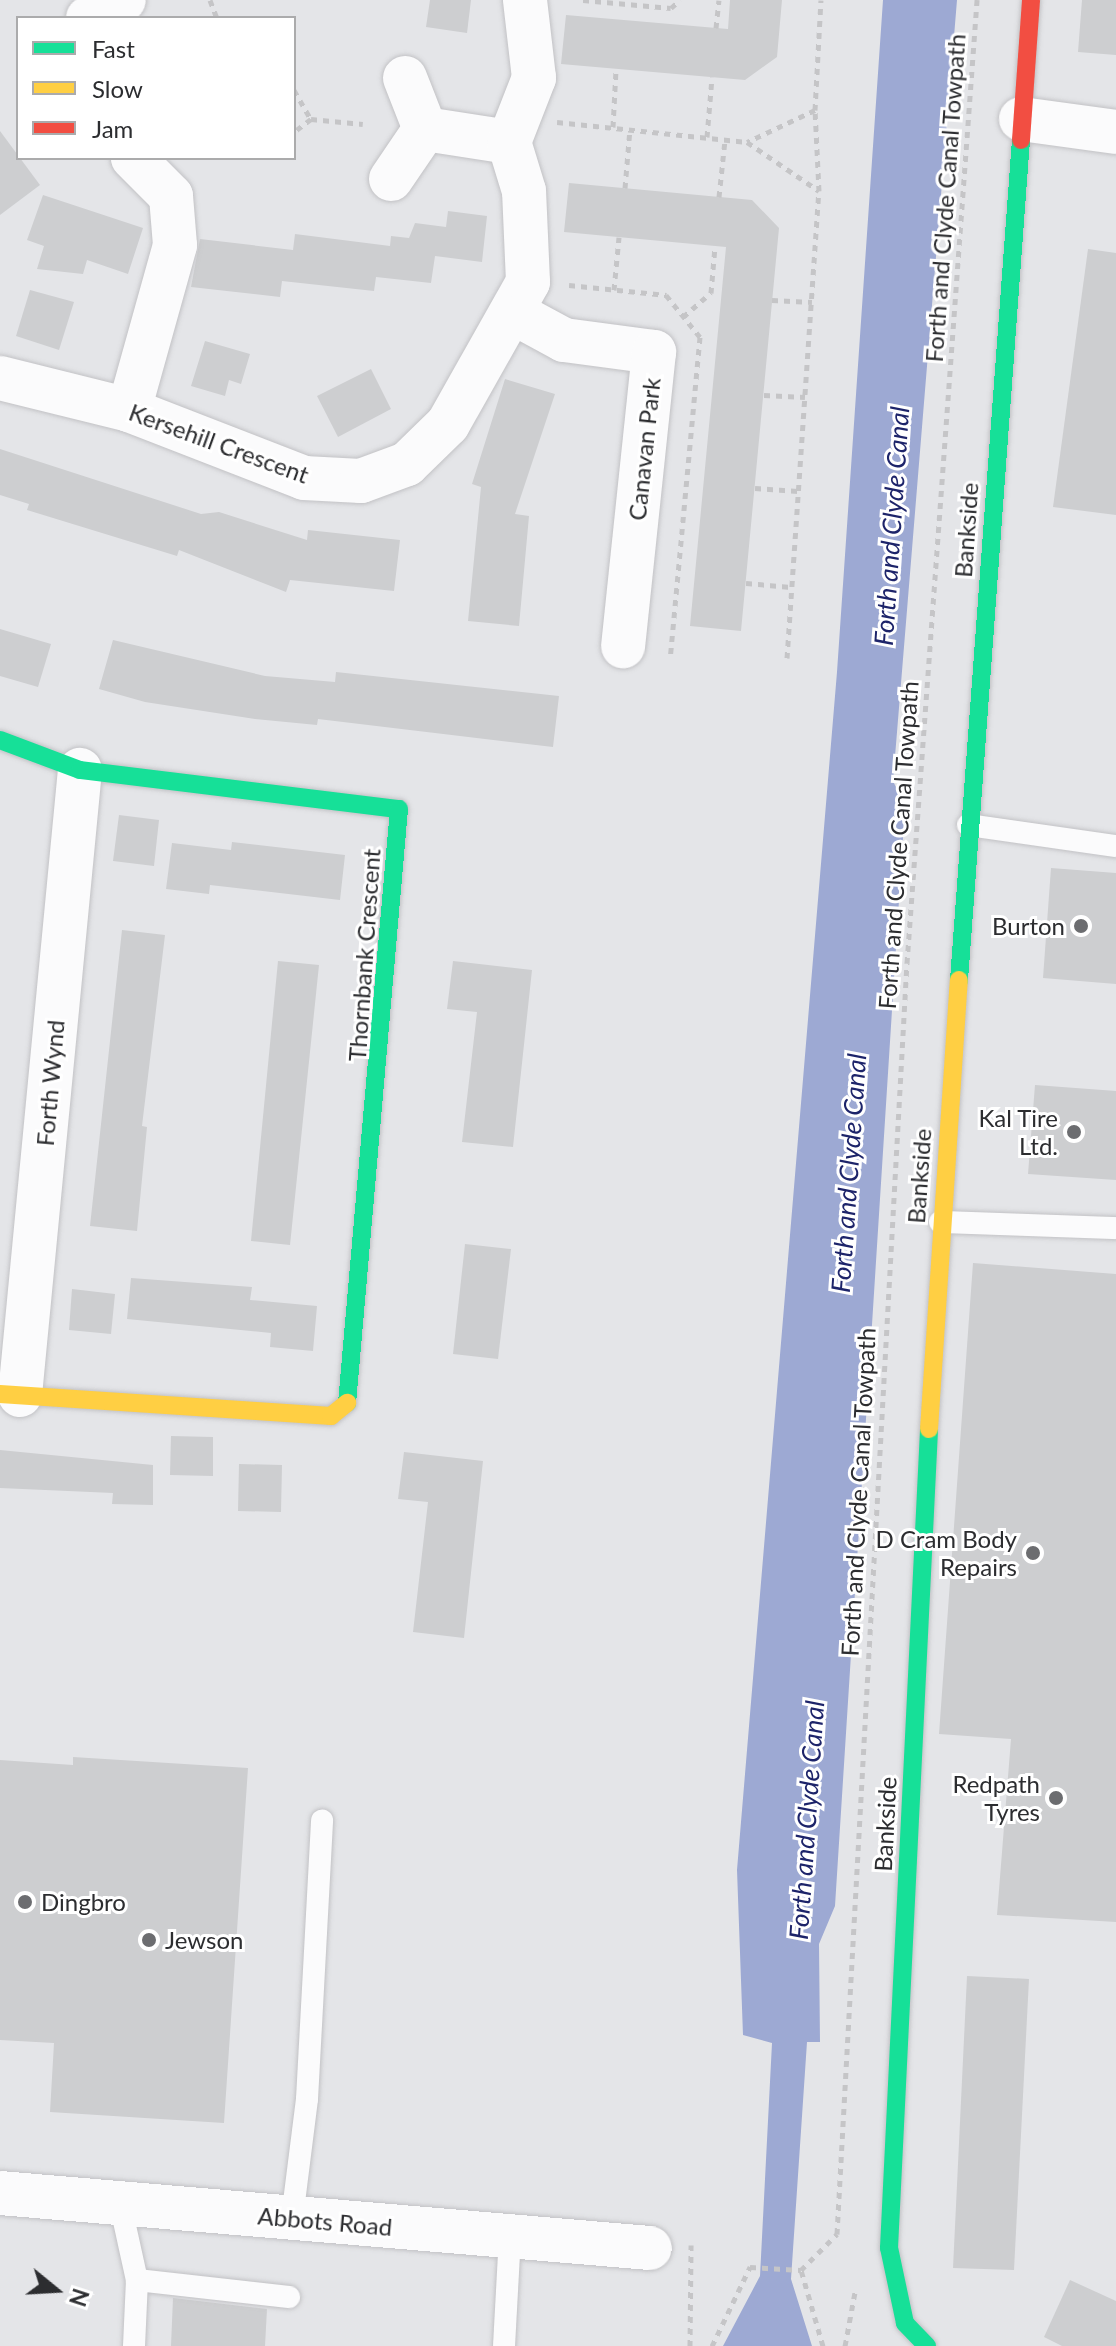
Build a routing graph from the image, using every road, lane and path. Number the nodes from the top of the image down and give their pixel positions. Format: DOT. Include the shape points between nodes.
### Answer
graph roads {
  1 [pos="124,0"];
  2 [pos="525,0"];
  3 [pos="583,0"];
  4 [pos="680,0"];
  5 [pos="719,0"];
  6 [pos="821,0"];
  7 [pos="977,0"];
  8 [pos="1031,0"];
  9 [pos="92,16"];
  10 [pos="716,28"];
  11 [pos="616,69"];
  12 [pos="712,77"];
  13 [pos="405,78"];
  14 [pos="296,93"];
  15 [pos="815,110"];
  16 [pos="311,119"];
  17 [pos="1021,119"];
  18 [pos="363,124"];
  19 [pos="613,127"];
  20 [pos="425,129"];
  21 [pos="630,129"];
  22 [pos="296,130"];
  23 [pos="516,130"];
  24 [pos="1116,132"];
  25 [pos="707,137"];
  26 [pos="725,140"];
  27 [pos="747,142"];
  28 [pos="135,160"];
  29 [pos="391,179"];
  30 [pos="625,188"];
  31 [pos="819,191"];
  32 [pos="719,197"];
  33 [pos="619,237"];
  34 [pos="715,246"];
  35 [pos="614,290"];
  36 [pos="772,300"];
  37 [pos="812,302"];
  38 [pos="514,313"];
  39 [pos="683,317"];
  40 [pos="0,378"];
  41 [pos="764,395"];
  42 [pos="805,397"];
  43 [pos="129,410"];
  44 [pos="755,488"];
  45 [pos="798,491"];
  46 [pos="746,583"];
  47 [pos="791,587"];
  48 [pos="623,646"];
  49 [pos="787,658"];
  50 [pos="0,740"];
  51 [pos="80,770"];
  52 [pos="968,825"];
  53 [pos="1116,846"];
  54 [pos="940,1222"];
  55 [pos="1116,1228"];
  56 [pos="10,1395"];
  57 [pos="331,1416"];
  58 [pos="322,1820"];
  59 [pos="0,2193"];
  60 [pos="120,2203"];
  61 [pos="292,2218"];
  62 [pos="510,2236"];
  63 [pos="650,2248"];
  64 [pos="801,2270"];
  65 [pos="137,2280"];
  66 [pos="289,2297"];
  67 [pos="905,2323"];
  68 [pos="134,2346"];
  69 [pos="504,2346"];
  70 [pos="690,2346"];
  71 [pos="712,2346"];
  72 [pos="823,2346"];
  73 [pos="893,2346"];
  74 [pos="927,2346"];
  1 -- 9 [label="street"];
  2 -- 23 [label="street" via="534,78"];
  3 -- 4 [label="path" via="671,8"];
  5 -- 10 [label="path"];
  6 -- 15 [label="path"];
  7 -- 64 [label="path, Forth and Clyde Canal Towpath" via="906,978 837,2234"];
  8 -- 17 [label="street, Bankside"];
  11 -- 19 [label="path"];
  12 -- 25 [label="path"];
  13 -- 20 [label="street"];
  14 -- 16 [label="path"];
  15 -- 27 [label="path"];
  15 -- 31 [label="path"];
  16 -- 18 [label="path"];
  16 -- 22 [label="path"];
  17 -- 24 [label="street"];
  17 -- 52 [label="street, Bankside"];
  19 -- 21 [label="path"];
  19 -- 23 [label="path"];
  20 -- 23 [label="street"];
  20 -- 29 [label="street"];
  21 -- 25 [label="path"];
  21 -- 30 [label="path"];
  23 -- 38 [label="street, Kersehill Crescent" via="529,259 528,282"];
  25 -- 26 [label="path"];
  26 -- 27 [label="path"];
  26 -- 32 [label="path"];
  27 -- 31 [label="path"];
  28 -- 43 [label="street" via="171,196 175,245"];
  31 -- 37 [label="path"];
  33 -- 35 [label="path"];
  34 -- 39 [label="path" via="711,293"];
  36 -- 37 [label="path"];
  37 -- 42 [label="path"];
  38 -- 43 [label="street, Kersehill Crescent" via="448,424 407,464 361,481 304,478"];
  38 -- 48 [label="street, Canavan Park" via="564,340 654,352"];
  40 -- 43 [label="street, Kersehill Crescent"];
  41 -- 42 [label="path"];
  42 -- 45 [label="path"];
  44 -- 45 [label="path"];
  45 -- 47 [label="path"];
  46 -- 47 [label="path"];
  47 -- 49 [label="path"];
  50 -- 51 [label="street"];
  51 -- 56 [label="street, Forth Wynd"];
  51 -- 57 [label="street, Thornbank Crescent" via="399,809 351,1399"];
  52 -- 53 [label="lane"];
  52 -- 54 [label="street, Bankside"];
  54 -- 55 [label="lane"];
  54 -- 67 [label="street, Bankside" via="889,2248"];
  56 -- 57 [label="street, Forth Wynd"];
  58 -- 61 [label="lane" via="307,2099"];
  59 -- 60 [label="street, Abbots Road"];
  60 -- 61 [label="street, Abbots Road"];
  60 -- 65 [label="lane"];
  61 -- 62 [label="street, Abbots Road"];
  62 -- 63 [label="street, Abbots Road"];
  62 -- 69 [label="lane"];
  63 -- 70 [label="path" via="695,2244"];
  64 -- 71 [label="path" via="750,2267"];
  64 -- 72 [label="path"];
  65 -- 66 [label="lane"];
  65 -- 68 [label="lane"];
  67 -- 73 [label="lane"];
  67 -- 74 [label="street"];
}
